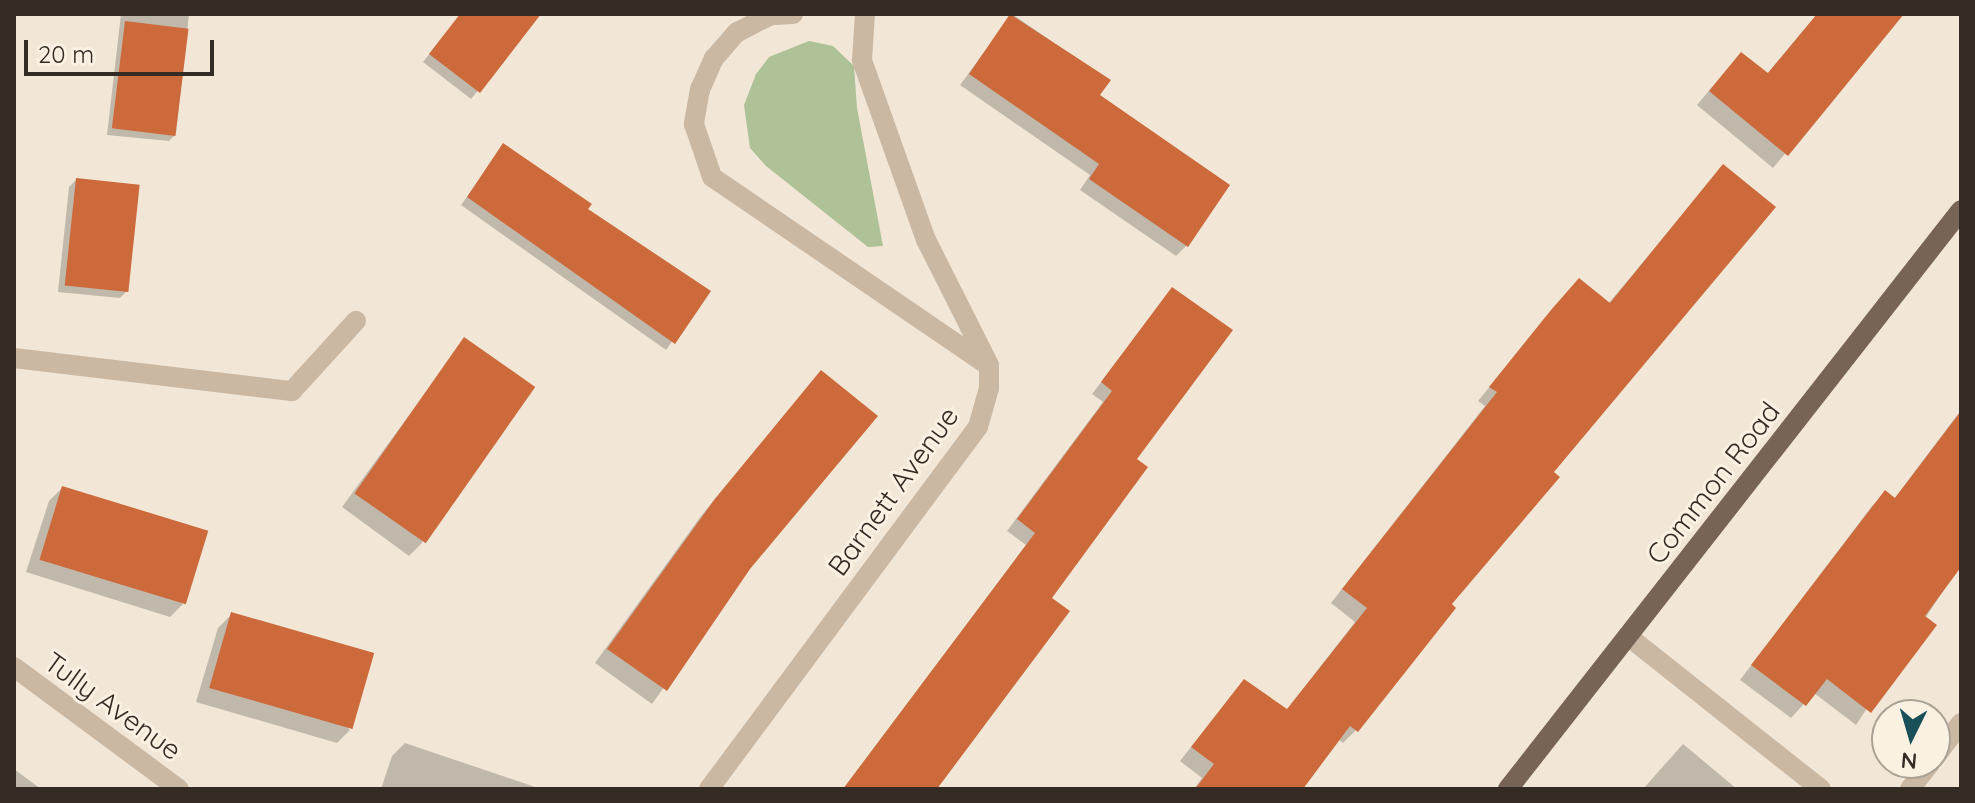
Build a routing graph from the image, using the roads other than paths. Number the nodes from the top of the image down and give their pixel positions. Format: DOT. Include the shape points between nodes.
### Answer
graph roads {
  1 [pos="793,14"];
  2 [pos="865,14"];
  3 [pos="1961,210"];
  4 [pos="356,321"];
  5 [pos="14,358"];
  6 [pos="989,365"];
  7 [pos="1629,637"];
  8 [pos="14,667"];
  9 [pos="179,789"];
  10 [pos="709,789"];
  11 [pos="1508,789"];
  12 [pos="1821,789"];
  1 -- 6 [label="street" via="771,15 737,32 714,58 700,89 694,124 712,177"];
  2 -- 6 [label="street" via="862,60 926,240"];
  3 -- 7 [label="main road, Common Road"];
  4 -- 5 [label="street" via="292,391"];
  6 -- 10 [label="street, Barnett Avenue" via="989,388 978,427"];
  7 -- 11 [label="main road, Common Road"];
  7 -- 12 [label="street"];
  8 -- 9 [label="street, Tully Avenue"];
}
